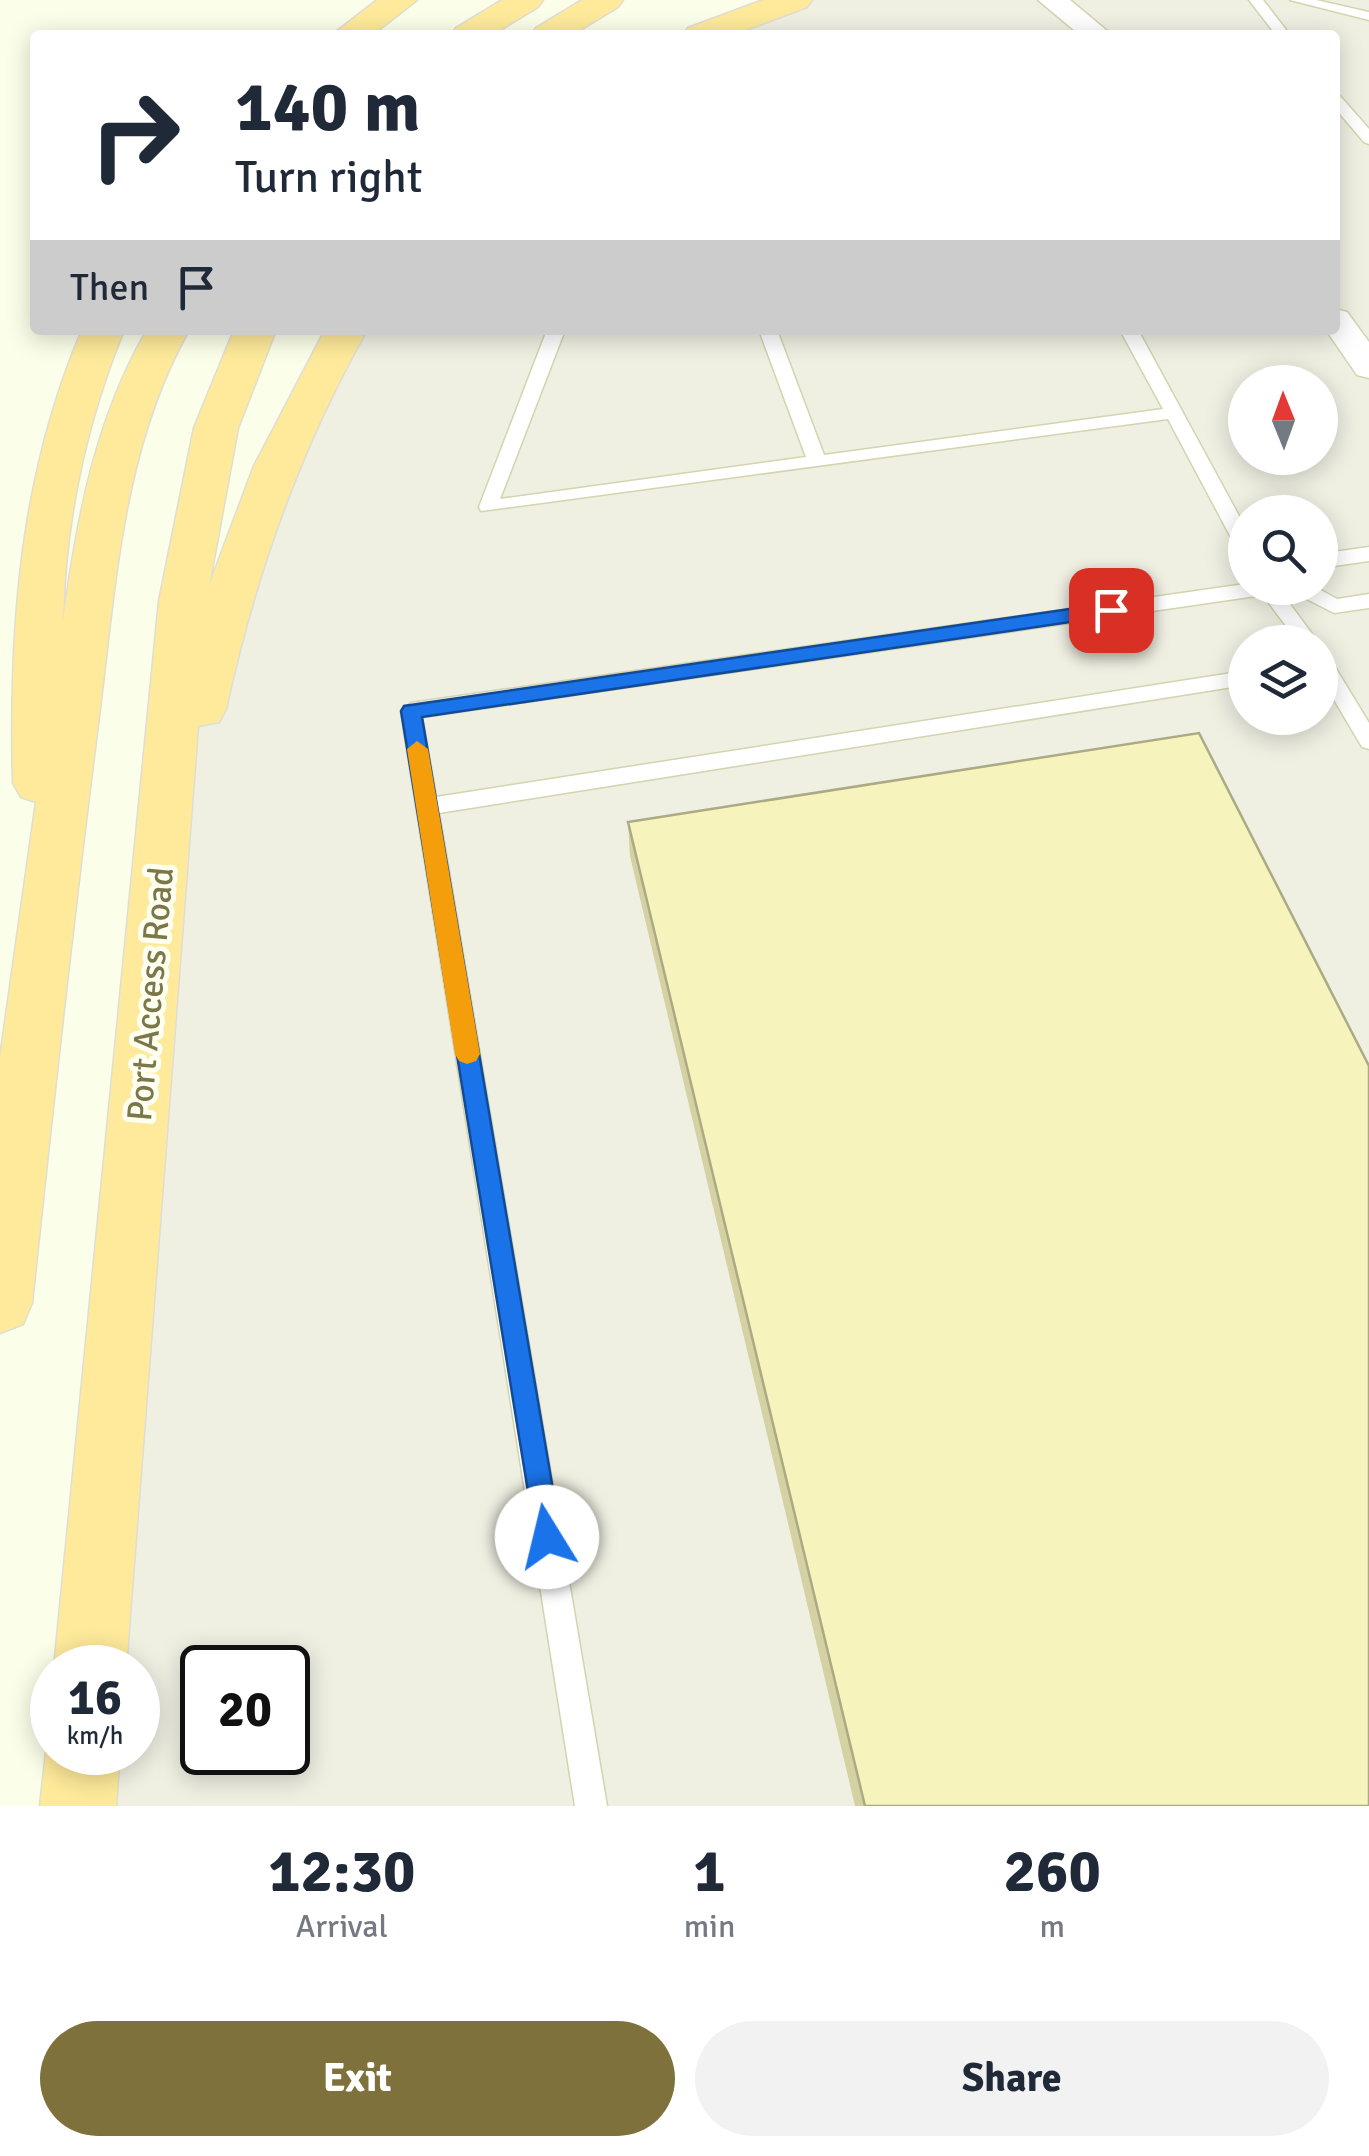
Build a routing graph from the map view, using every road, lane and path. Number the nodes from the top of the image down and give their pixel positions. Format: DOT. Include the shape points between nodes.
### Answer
graph roads {
  1 [pos="400,0"];
  2 [pos="526,0"];
  3 [pos="606,0"];
  4 [pos="794,0"];
  5 [pos="1052,0"];
  6 [pos="1256,0"];
  7 [pos="1297,0"];
  8 [pos="1369,16"];
  9 [pos="356,30"];
  10 [pos="476,30"];
  11 [pos="556,30"];
  12 [pos="713,30"];
  13 [pos="1091,30"];
  14 [pos="1279,30"];
  15 [pos="1340,104"];
  16 [pos="1369,139"];
  17 [pos="1340,326"];
  18 [pos="100,335"];
  19 [pos="166,335"];
  20 [pos="253,335"];
  21 [pos="343,335"];
  22 [pos="554,335"];
  23 [pos="770,335"];
  24 [pos="1132,335"];
  25 [pos="1369,367"];
  26 [pos="1173,413"];
  27 [pos="817,462"];
  28 [pos="1228,514"];
  29 [pos="1369,554"];
  30 [pos="1338,558"];
  31 [pos="1228,594"];
  32 [pos="1369,601"];
  33 [pos="1280,605"];
  34 [pos="1332,605"];
  35 [pos="1295,625"];
  36 [pos="1228,681"];
  37 [pos="1338,691"];
  38 [pos="1369,741"];
  39 [pos="427,807"];
  40 [pos="158,912"];
  41 [pos="45,916"];
  42 [pos="0,1303"];
  43 [pos="92,1645"];
  44 [pos="80,1775"];
  45 [pos="78,1806"];
  46 [pos="591,1806"];
  1 -- 9 [label="highway"];
  2 -- 10 [label="highway"];
  3 -- 11 [label="highway"];
  4 -- 12 [label="highway"];
  5 -- 13 [label="street"];
  6 -- 14 [label="lane"];
  7 -- 8 [label="lane"];
  15 -- 16 [label="lane"];
  17 -- 25 [label="street"];
  18 -- 41 [label="highway" via="74,400 46,553 36,721"];
  19 -- 41 [label="highway" via="134,400 107,504"];
  20 -- 40 [label="highway, Port Access Road" via="206,457 194,522"];
  21 -- 40 [label="highway" via="278,456 238,570 207,680"];
  22 -- 27 [label="lane" via="488,506"];
  23 -- 27 [label="lane"];
  24 -- 26 [label="lane"];
  26 -- 27 [label="lane"];
  26 -- 28 [label="lane"];
  29 -- 30 [label="lane"];
  31 -- 39 [label="lane" via="411,711"];
  32 -- 34 [label="lane"];
  33 -- 35 [label="lane"];
  36 -- 39 [label="lane"];
  37 -- 38 [label="lane"];
  39 -- 46 [label="lane"];
  40 -- 43 [label="highway, Port Access Road"];
  41 -- 42 [label="highway"];
  44 -- 45 [label="highway"];
}
